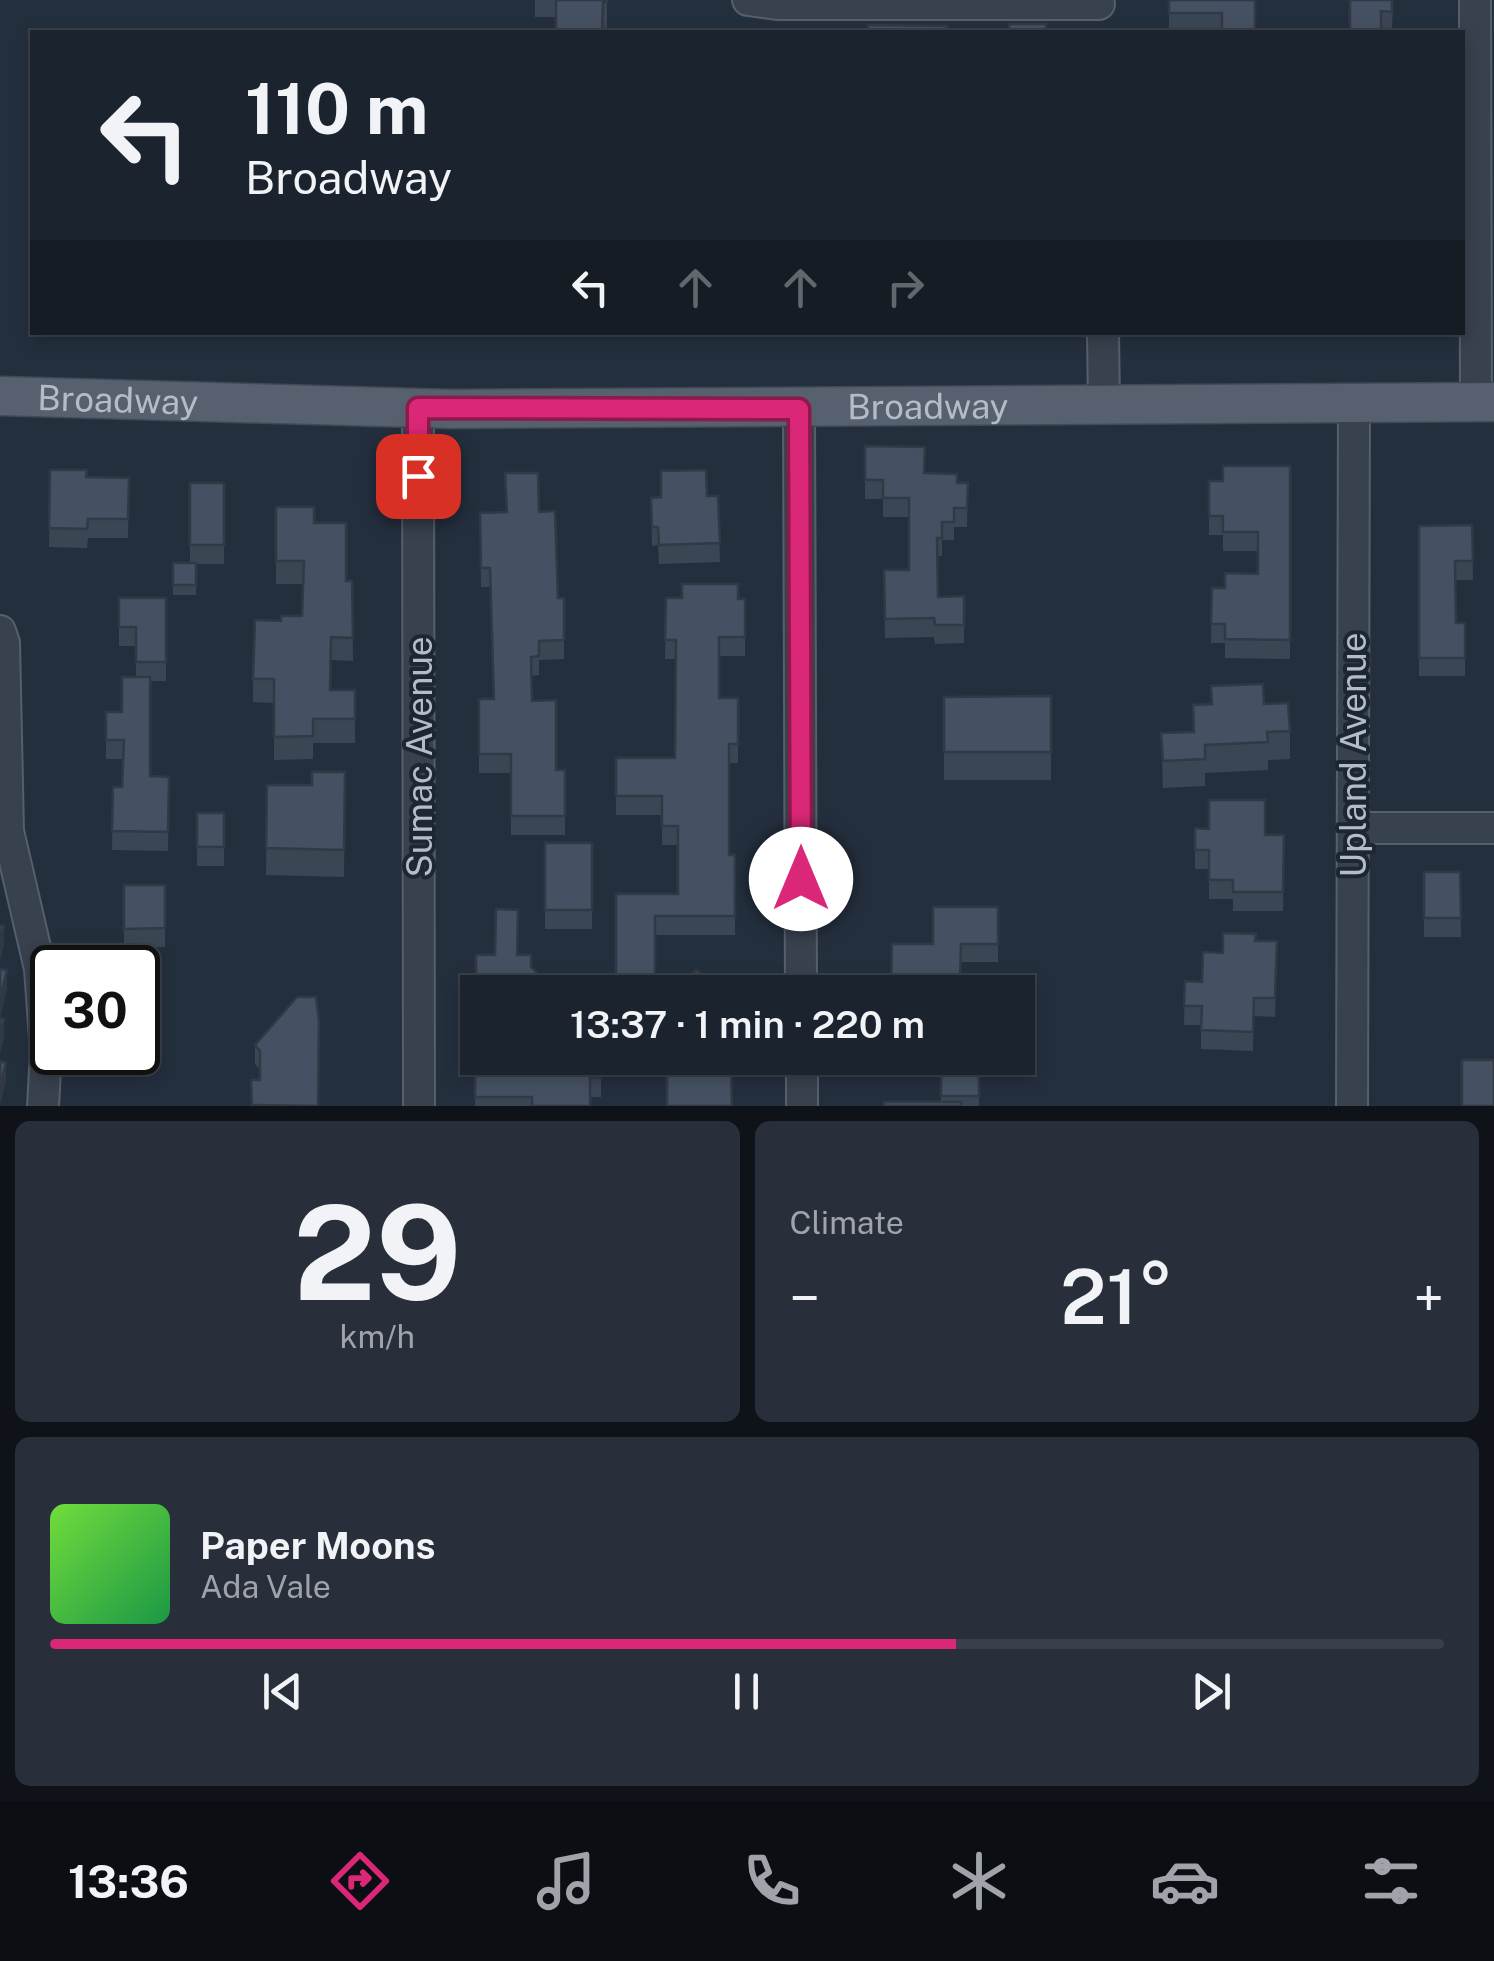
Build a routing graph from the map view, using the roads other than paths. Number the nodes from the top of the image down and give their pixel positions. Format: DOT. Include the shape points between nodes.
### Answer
graph roads {
  1 [pos="748,0"];
  2 [pos="1474,0"];
  3 [pos="1099,12"];
  4 [pos="1103,335"];
  5 [pos="0,396"];
  6 [pos="1485,402"];
  7 [pos="1354,403"];
  8 [pos="1104,406"];
  9 [pos="418,408"];
  10 [pos="799,409"];
  11 [pos="0,631"];
  12 [pos="1352,828"];
  13 [pos="1494,828"];
  14 [pos="802,975"];
  15 [pos="802,1075"];
  16 [pos="43,1106"];
  17 [pos="420,1106"];
  18 [pos="802,1106"];
  19 [pos="1352,1106"];
  1 -- 3 [label="street"];
  2 -- 6 [label="street"];
  4 -- 8 [label="street"];
  5 -- 9 [label="main road, Broadway"];
  6 -- 7 [label="main road, Broadway"];
  7 -- 8 [label="main road, Broadway"];
  7 -- 12 [label="street, Upland Avenue"];
  8 -- 10 [label="main road, Broadway"];
  9 -- 10 [label="main road, Broadway"];
  9 -- 17 [label="street, Sumac Avenue"];
  10 -- 14 [label="street"];
  11 -- 16 [label="street" via="8,831 40,969"];
  12 -- 13 [label="street"];
  12 -- 19 [label="street, Upland Avenue"];
  15 -- 18 [label="street"];
}
